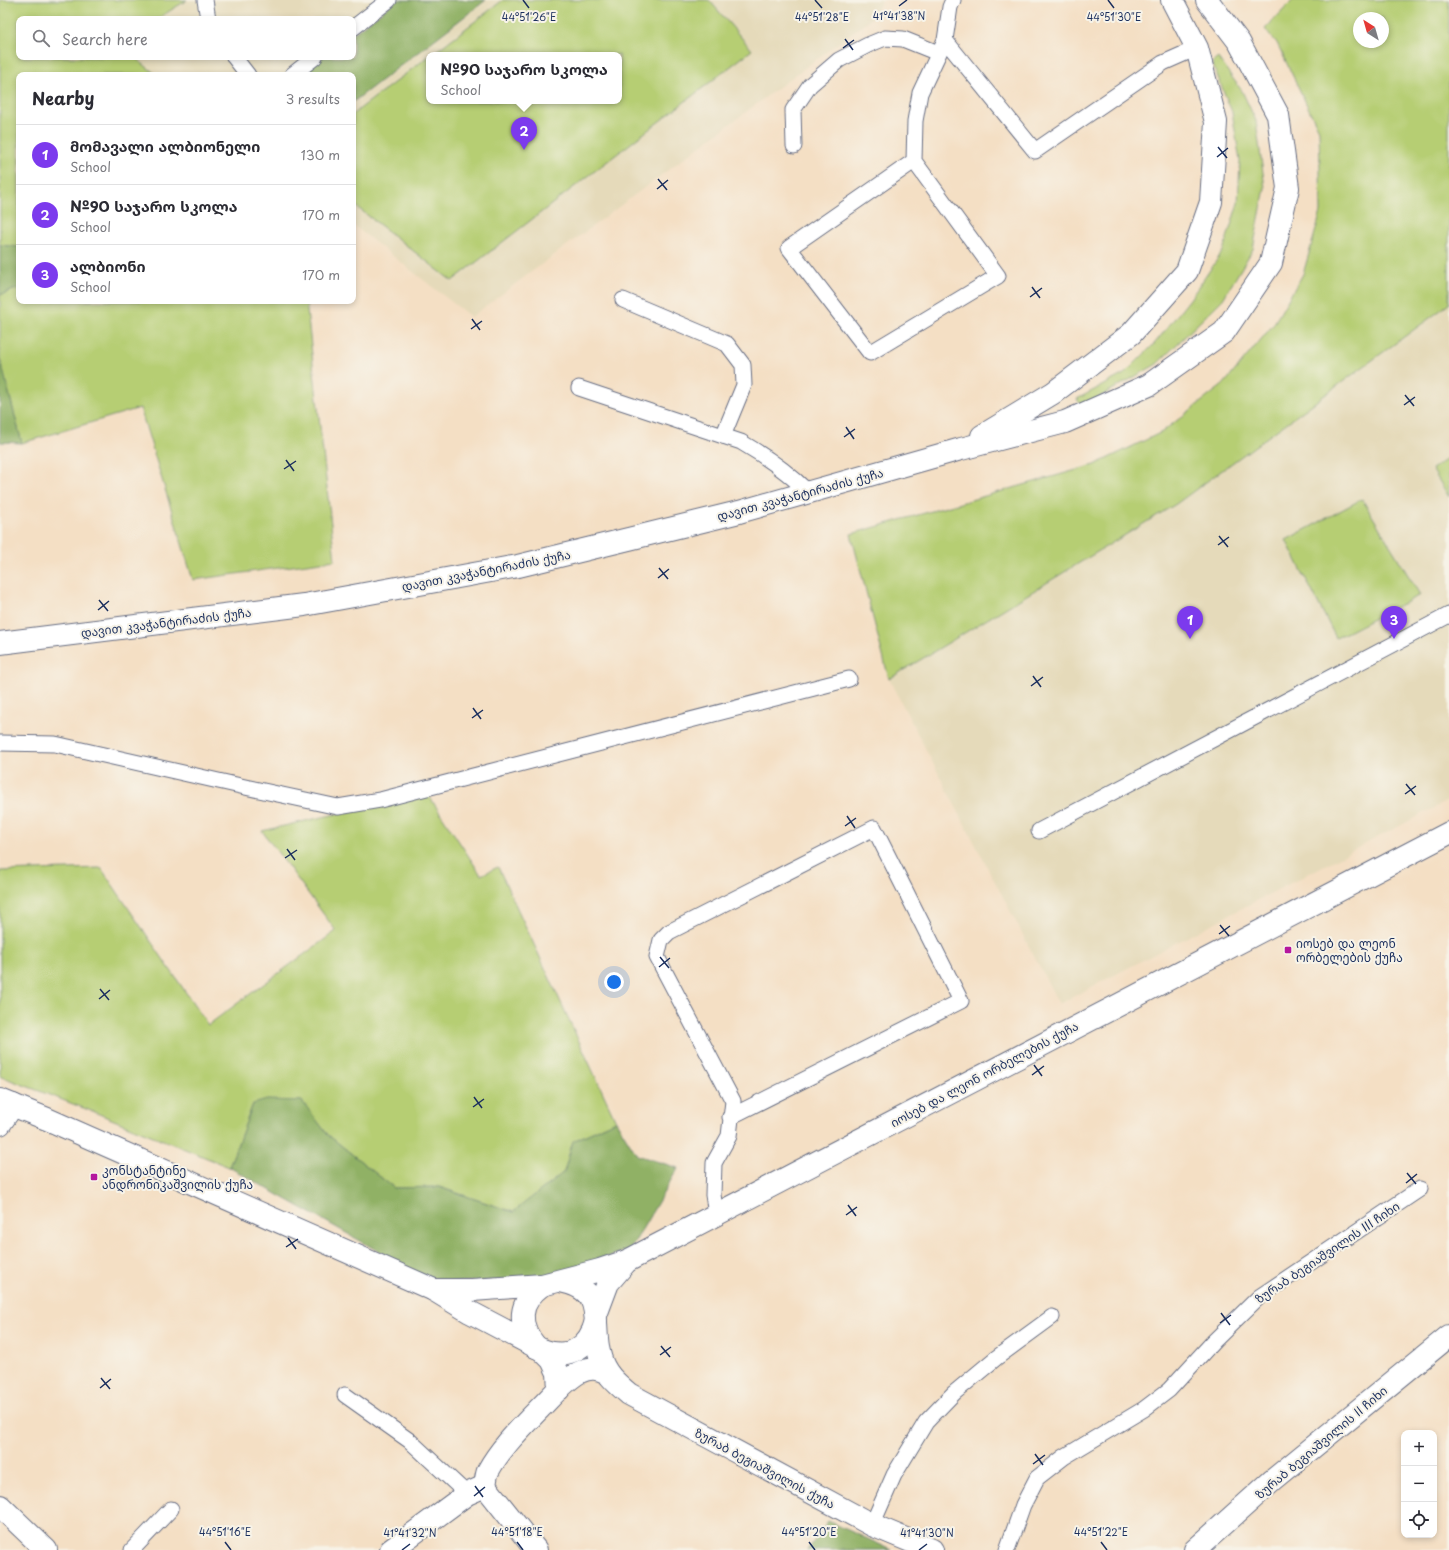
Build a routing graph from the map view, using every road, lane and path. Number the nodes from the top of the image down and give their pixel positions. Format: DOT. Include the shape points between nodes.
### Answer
graph roads {
  1 [pos="205,0"];
  2 [pos="389,0"];
  3 [pos="953,0"];
  4 [pos="1172,0"];
  5 [pos="1207,0"];
  6 [pos="208,16"];
  7 [pos="356,26"];
  8 [pos="941,47"];
  9 [pos="1196,48"];
  10 [pos="236,60"];
  11 [pos="311,60"];
  12 [pos="246,72"];
  13 [pos="296,72"];
  14 [pos="794,146"];
  15 [pos="914,161"];
  16 [pos="623,300"];
  17 [pos="579,388"];
  18 [pos="724,436"];
  19 [pos="961,449"];
  20 [pos="808,492"];
  21 [pos="1449,615"];
  22 [pos="0,643"];
  23 [pos="849,679"];
  24 [pos="0,743"];
  25 [pos="1039,831"];
  26 [pos="1449,832"];
  27 [pos="6,1102"];
  28 [pos="730,1117"];
  29 [pos="0,1124"];
  30 [pos="1420,1189"];
  31 [pos="716,1214"];
  32 [pos="626,1261"];
  33 [pos="551,1283"];
  34 [pos="434,1290"];
  35 [pos="1052,1317"];
  36 [pos="596,1318"];
  37 [pos="1449,1336"];
  38 [pos="586,1342"];
  39 [pos="539,1348"];
  40 [pos="607,1373"];
  41 [pos="559,1389"];
  42 [pos="345,1395"];
  43 [pos="476,1490"];
  44 [pos="0,1506"];
  45 [pos="171,1510"];
  46 [pos="872,1525"];
  47 [pos="46,1550"];
  48 [pos="132,1550"];
  49 [pos="392,1550"];
  50 [pos="536,1550"];
  51 [pos="932,1550"];
  52 [pos="1007,1550"];
  53 [pos="1195,1550"];
  1 -- 6 [label="lane"];
  2 -- 7 [label="lane"];
  3 -- 8 [label="lane"];
  4 -- 9 [label="street, დავით კვაჭანტირაძის ქუჩა"];
  5 -- 19 [label="street, დავით კვაჭანტირაძის ქუჩა" via="1239,42 1278,115 1288,188 1271,263 1224,332 1149,385 1065,422"];
  8 -- 9 [label="lane" via="1034,151 1163,63"];
  8 -- 14 [label="lane" via="885,38 839,60 810,85 793,110"];
  8 -- 15 [label="lane" via="920,93 915,121"];
  9 -- 19 [label="street, დავით კვაჭანტირაძის ქუჩა" via="1216,122 1211,202 1187,271 1131,334 1053,393"];
  10 -- 12 [label="lane"];
  11 -- 13 [label="lane"];
  15 -- 15 [label="lane" via="998,276 870,353 789,248"];
  16 -- 18 [label="lane" via="727,344 744,365 744,385"];
  17 -- 18 [label="lane"];
  18 -- 20 [label="lane" via="762,454 793,477"];
  19 -- 20 [label="street, დავით კვაჭანტირაძის ქუჩა"];
  20 -- 22 [label="street, დავით კვაჭანტირაძის ქუჩა" via="739,512 518,566 304,605"];
  21 -- 25 [label="lane"];
  23 -- 24 [label="lane" via="387,799 338,807 55,744"];
  26 -- 31 [label="street, იოსებ და ლეონ ორბელების ქუჩა"];
  27 -- 29 [label="street"];
  27 -- 34 [label="street"];
  28 -- 28 [label="lane" via="961,1001 874,828 669,932 661,940 657,957 733,1101"];
  28 -- 31 [label="lane" via="729,1136 714,1163 713,1194"];
  30 -- 52 [label="lane, ზურაბ ბეგიაშვილის III ჩიხი" via="1258,1297 1169,1390 1144,1409 1064,1457 1037,1478 1023,1505"];
  31 -- 32 [label="street, იოსებ და ლეონ ორბელების ქუჩა"];
  32 -- 33 [label="street"];
  32 -- 36 [label="street" via="608,1283"];
  33 -- 34 [label="street" via="472,1290"];
  33 -- 36 [label="street" via="571,1282 581,1287 594,1304"];
  33 -- 39 [label="street" via="532,1292 522,1314 523,1326 528,1337"];
  34 -- 39 [label="street" via="480,1318"];
  35 -- 46 [label="lane" via="954,1393 926,1422 894,1475"];
  36 -- 38 [label="street" via="593,1332"];
  36 -- 40 [label="street" via="597,1345"];
  37 -- 53 [label="street, ზურაბ ბეგიაშვილის II ჩიხი" via="1274,1480"];
  38 -- 39 [label="street" via="579,1349 561,1354 551,1354"];
  38 -- 41 [label="street"];
  39 -- 41 [label="street" via="552,1360 558,1373"];
  40 -- 41 [label="street" via="593,1368 580,1372"];
  40 -- 46 [label="street, ზურაბ ბეგიაშვილის ქუჩა" via="629,1394"];
  41 -- 43 [label="street" via="515,1435 494,1461"];
  42 -- 43 [label="lane"];
  43 -- 49 [label="street"];
  43 -- 50 [label="street"];
  44 -- 47 [label="street"];
  45 -- 48 [label="lane"];
  46 -- 51 [label="street, ზურაბ ბეგიაშვილის ქუჩა"];
}
